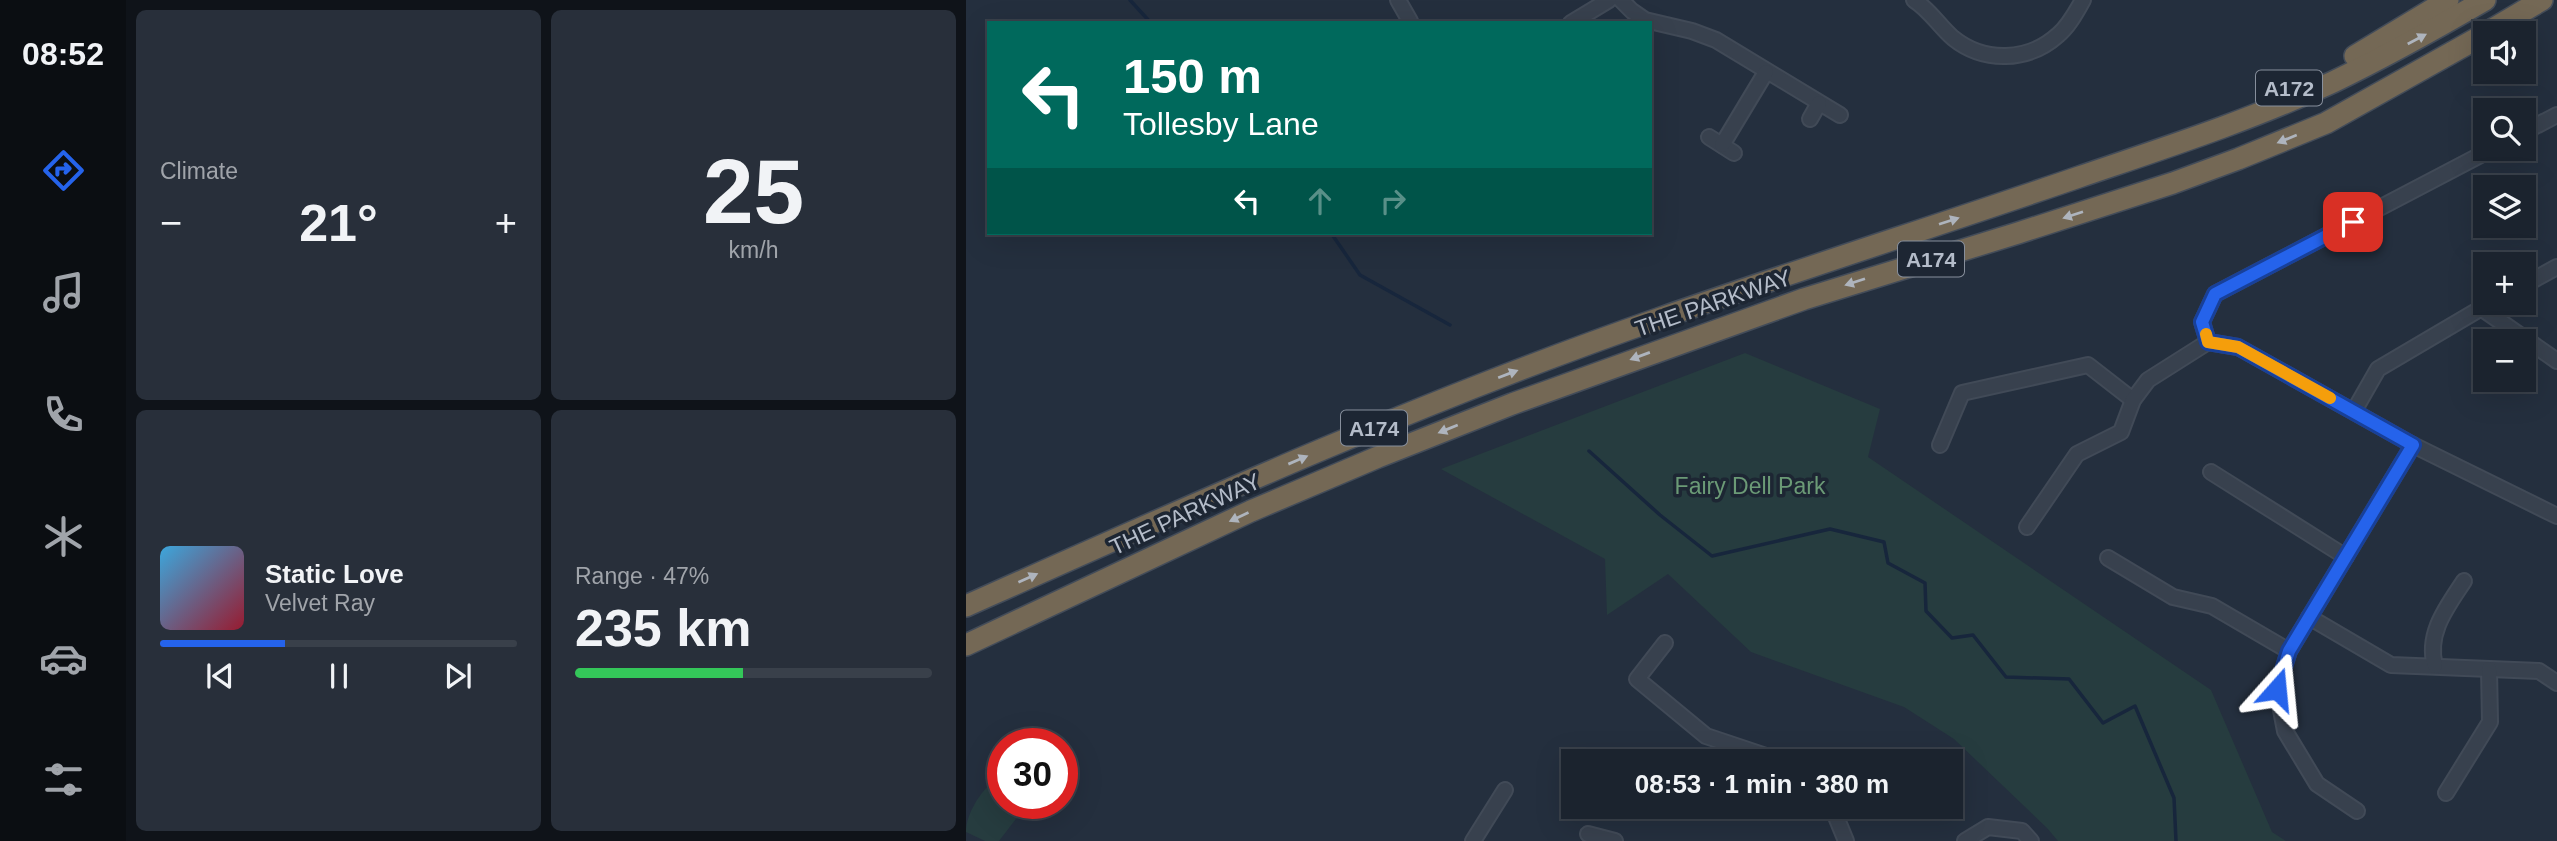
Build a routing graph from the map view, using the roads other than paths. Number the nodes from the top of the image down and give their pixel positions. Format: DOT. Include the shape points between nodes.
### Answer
graph roads {
  1 [pos="1398,0"];
  2 [pos="1609,0"];
  3 [pos="1621,0"];
  4 [pos="1914,0"];
  5 [pos="2083,0"];
  6 [pos="2448,0"];
  7 [pos="2485,0"];
  8 [pos="2542,0"];
  9 [pos="2557,8"];
  10 [pos="1410,21"];
  11 [pos="1574,21"];
  12 [pos="1649,21"];
  13 [pos="2507,21"];
  14 [pos="2534,21"];
  15 [pos="1652,22"];
  16 [pos="2473,41"];
  17 [pos="2473,56"];
  18 [pos="1766,72"];
  19 [pos="1819,103"];
  20 [pos="2349,111"];
  21 [pos="1840,115"];
  22 [pos="2557,115"];
  23 [pos="1810,119"];
  24 [pos="2536,126"];
  25 [pos="1709,137"];
  26 [pos="2174,144"];
  27 [pos="2473,159"];
  28 [pos="2557,267"];
  29 [pos="2536,278"];
  30 [pos="2473,313"];
  31 [pos="2499,315"];
  32 [pos="2208,342"];
  33 [pos="2557,361"];
  34 [pos="2133,400"];
  35 [pos="2354,411"];
  36 [pos="1940,445"];
  37 [pos="2413,445"];
  38 [pos="2211,472"];
  39 [pos="2557,516"];
  40 [pos="2027,527"];
  41 [pos="2346,557"];
  42 [pos="2108,558"];
  43 [pos="2465,581"];
  44 [pos="966,606"];
  45 [pos="2309,617"];
  46 [pos="1665,643"];
  47 [pos="966,645"];
  48 [pos="2289,651"];
  49 [pos="2435,666"];
  50 [pos="2489,669"];
  51 [pos="2557,683"];
  52 [pos="1745,749"];
  53 [pos="1505,790"];
  54 [pos="2446,793"];
  55 [pos="2357,811"];
  56 [pos="1837,819"];
  57 [pos="1588,834"];
  58 [pos="2026,836"];
  59 [pos="1473,841"];
  60 [pos="1615,841"];
  61 [pos="1846,841"];
  62 [pos="1965,841"];
  1 -- 10 [label="street"];
  2 -- 11 [label="street"];
  3 -- 12 [label="street"];
  4 -- 5 [label="street" via="1952,37 1997,57 2021,55 2057,37"];
  6 -- 26 [label="highway, A172" via="2346,61"];
  26 -- 7 [label="highway, THE PARKWAY / A174, one-way" via="2334,82"];
  8 -- 13 [label="highway, THE PARKWAY / A174"];
  9 -- 14 [label="highway"];
  15 -- 18 [label="street" via="1716,40"];
  16 -- 20 [label="highway, THE PARKWAY / A174"];
  17 -- 20 [label="highway, A174" via="2428,80"];
  18 -- 19 [label="street"];
  18 -- 25 [label="street" via="1728,149"];
  19 -- 21 [label="street"];
  19 -- 23 [label="street"];
  20 -- 47 [label="highway, THE PARKWAY / A174, one-way" via="2173,183 1804,299 1512,404 1251,511"];
  22 -- 24 [label="street"];
  44 -- 26 [label="highway, THE PARKWAY / A174, one-way" via="1208,498 1525,368 1743,289"];
  27 -- 32 [label="street" via="2215,294 2202,322"];
  28 -- 29 [label="street"];
  30 -- 35 [label="street" via="2378,369"];
  31 -- 33 [label="street"];
  32 -- 34 [label="street" via="2148,380"];
  32 -- 35 [label="street" via="2238,347"];
  34 -- 36 [label="street" via="2088,365 1962,393"];
  34 -- 40 [label="street" via="2120,432 2077,454"];
  35 -- 37 [label="street"];
  37 -- 39 [label="street"];
  37 -- 41 [label="street"];
  38 -- 41 [label="street"];
  41 -- 45 [label="street"];
  42 -- 48 [label="street" via="2174,597 2212,606"];
  43 -- 49 [label="street" via="2436,626"];
  45 -- 48 [label="street"];
  45 -- 49 [label="street" via="2390,665"];
  46 -- 52 [label="street" via="1637,679 1706,736"];
  48 -- 55 [label="street" via="2277,689 2285,731 2317,784"];
  49 -- 50 [label="street"];
  50 -- 51 [label="street" via="2539,671"];
  50 -- 54 [label="street" via="2490,722"];
  53 -- 59 [label="street"];
  56 -- 61 [label="street"];
  57 -- 60 [label="street"];
  58 -- 62 [label="street" via="1988,827"];
}
